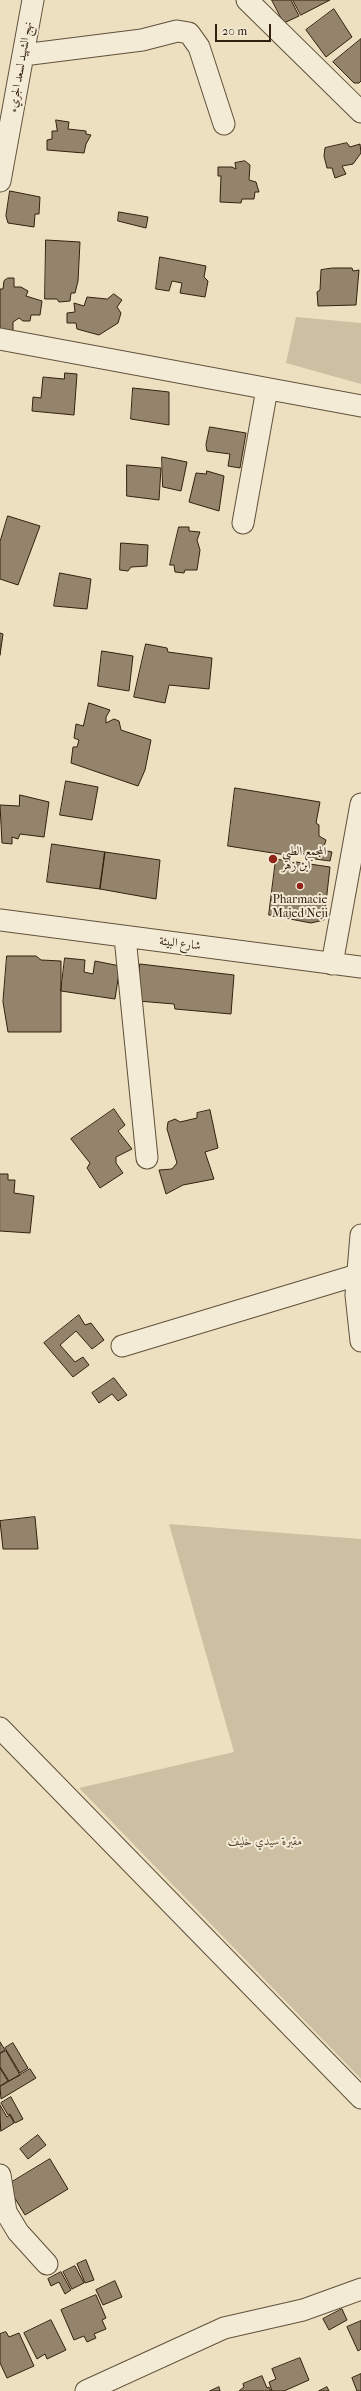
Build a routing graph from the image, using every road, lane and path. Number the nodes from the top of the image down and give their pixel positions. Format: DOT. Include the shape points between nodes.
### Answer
graph roads {
  1 [pos="33,0"];
  2 [pos="247,0"];
  3 [pos="23,55"];
  4 [pos="361,112"];
  5 [pos="224,124"];
  6 [pos="0,181"];
  7 [pos="0,339"];
  8 [pos="267,389"];
  9 [pos="361,406"];
  10 [pos="243,523"];
  11 [pos="361,804"];
  12 [pos="0,920"];
  13 [pos="125,937"];
  14 [pos="332,964"];
  15 [pos="361,968"];
  16 [pos="147,1158"];
  17 [pos="361,1235"];
  18 [pos="357,1275"];
  19 [pos="361,1341"];
  20 [pos="122,1346"];
  21 [pos="0,1728"];
  22 [pos="361,2098"];
  23 [pos="0,2175"];
  24 [pos="47,2264"];
  25 [pos="361,2289"];
  26 [pos="86,2391"];
  1 -- 3 [label="street, نهج الشهيد لسعد الجريء"];
  2 -- 4 [label="street"];
  3 -- 5 [label="street" via="142,40 176,31 189,33 199,47"];
  3 -- 6 [label="street, نهج الشهيد لسعد الجريء"];
  7 -- 8 [label="street"];
  8 -- 9 [label="street"];
  8 -- 10 [label="street"];
  11 -- 14 [label="street"];
  12 -- 13 [label="street, شارع البيئة"];
  13 -- 14 [label="street, شارع البيئة"];
  13 -- 16 [label="street"];
  14 -- 15 [label="street, شارع البيئة"];
  17 -- 18 [label="street"];
  18 -- 19 [label="street" via="356,1315"];
  18 -- 20 [label="street"];
  21 -- 22 [label="street"];
  23 -- 24 [label="street" via="6,2212 18,2232"];
  25 -- 26 [label="street" via="303,2310 224,2328"];
}
